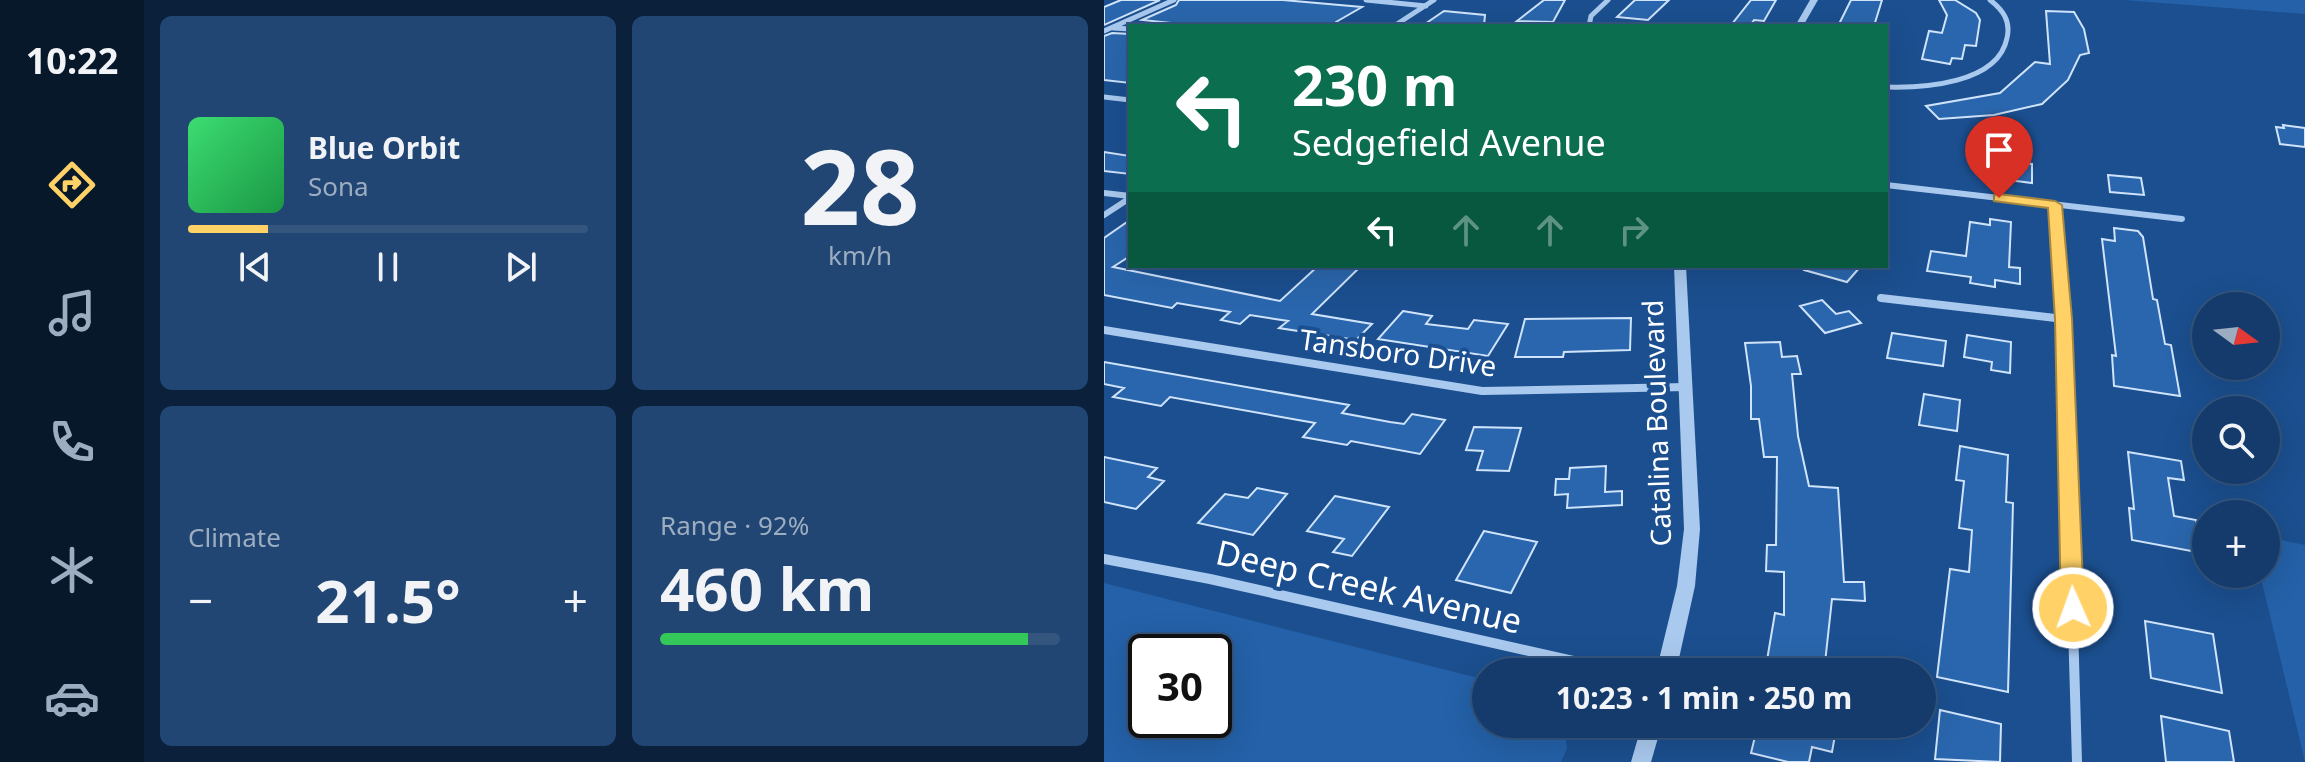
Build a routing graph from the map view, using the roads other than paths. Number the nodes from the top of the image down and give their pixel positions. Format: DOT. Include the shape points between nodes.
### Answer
graph roads {
  1 [pos="1174,0"];
  2 [pos="1366,0"];
  3 [pos="1434,0"];
  4 [pos="1608,0"];
  5 [pos="1814,0"];
  6 [pos="1990,0"];
  7 [pos="1426,6"];
  8 [pos="1397,24"];
  9 [pos="1589,24"];
  10 [pos="1800,24"];
  11 [pos="1113,27"];
  12 [pos="1128,29"];
  13 [pos="1104,31"];
  14 [pos="1888,87"];
  15 [pos="1104,97"];
  16 [pos="1128,100"];
  17 [pos="1888,185"];
  18 [pos="1104,193"];
  19 [pos="1128,197"];
  20 [pos="1128,198"];
  21 [pos="2055,205"];
  22 [pos="1104,215"];
  23 [pos="2182,219"];
  24 [pos="1680,268"];
  25 [pos="1881,298"];
  26 [pos="2064,319"];
  27 [pos="1104,330"];
  28 [pos="1688,387"];
  29 [pos="1104,559"];
  30 [pos="1560,658"];
  31 [pos="1669,658"];
  32 [pos="1648,738"];
  33 [pos="1641,762"];
  34 [pos="2077,762"];
  1 -- 11 [label="street"];
  2 -- 7 [label="street"];
  3 -- 7 [label="street"];
  4 -- 9 [label="street"];
  5 -- 10 [label="street"];
  6 -- 14 [label="street" via="2009,20 2007,51 1998,62 1975,74"];
  7 -- 8 [label="street"];
  11 -- 12 [label="street"];
  11 -- 13 [label="street"];
  15 -- 16 [label="street"];
  17 -- 21 [label="street"];
  18 -- 19 [label="street"];
  20 -- 22 [label="street"];
  21 -- 23 [label="street"];
  21 -- 26 [label="street"];
  24 -- 28 [label="street, Catalina Boulevard" via="1681,347"];
  25 -- 26 [label="street"];
  26 -- 34 [label="street"];
  27 -- 28 [label="street, Tansboro Drive" via="1482,391"];
  28 -- 31 [label="street, Catalina Boulevard" via="1692,529"];
  29 -- 30 [label="street, Deep Creek Avenue"];
  32 -- 33 [label="street"];
}
